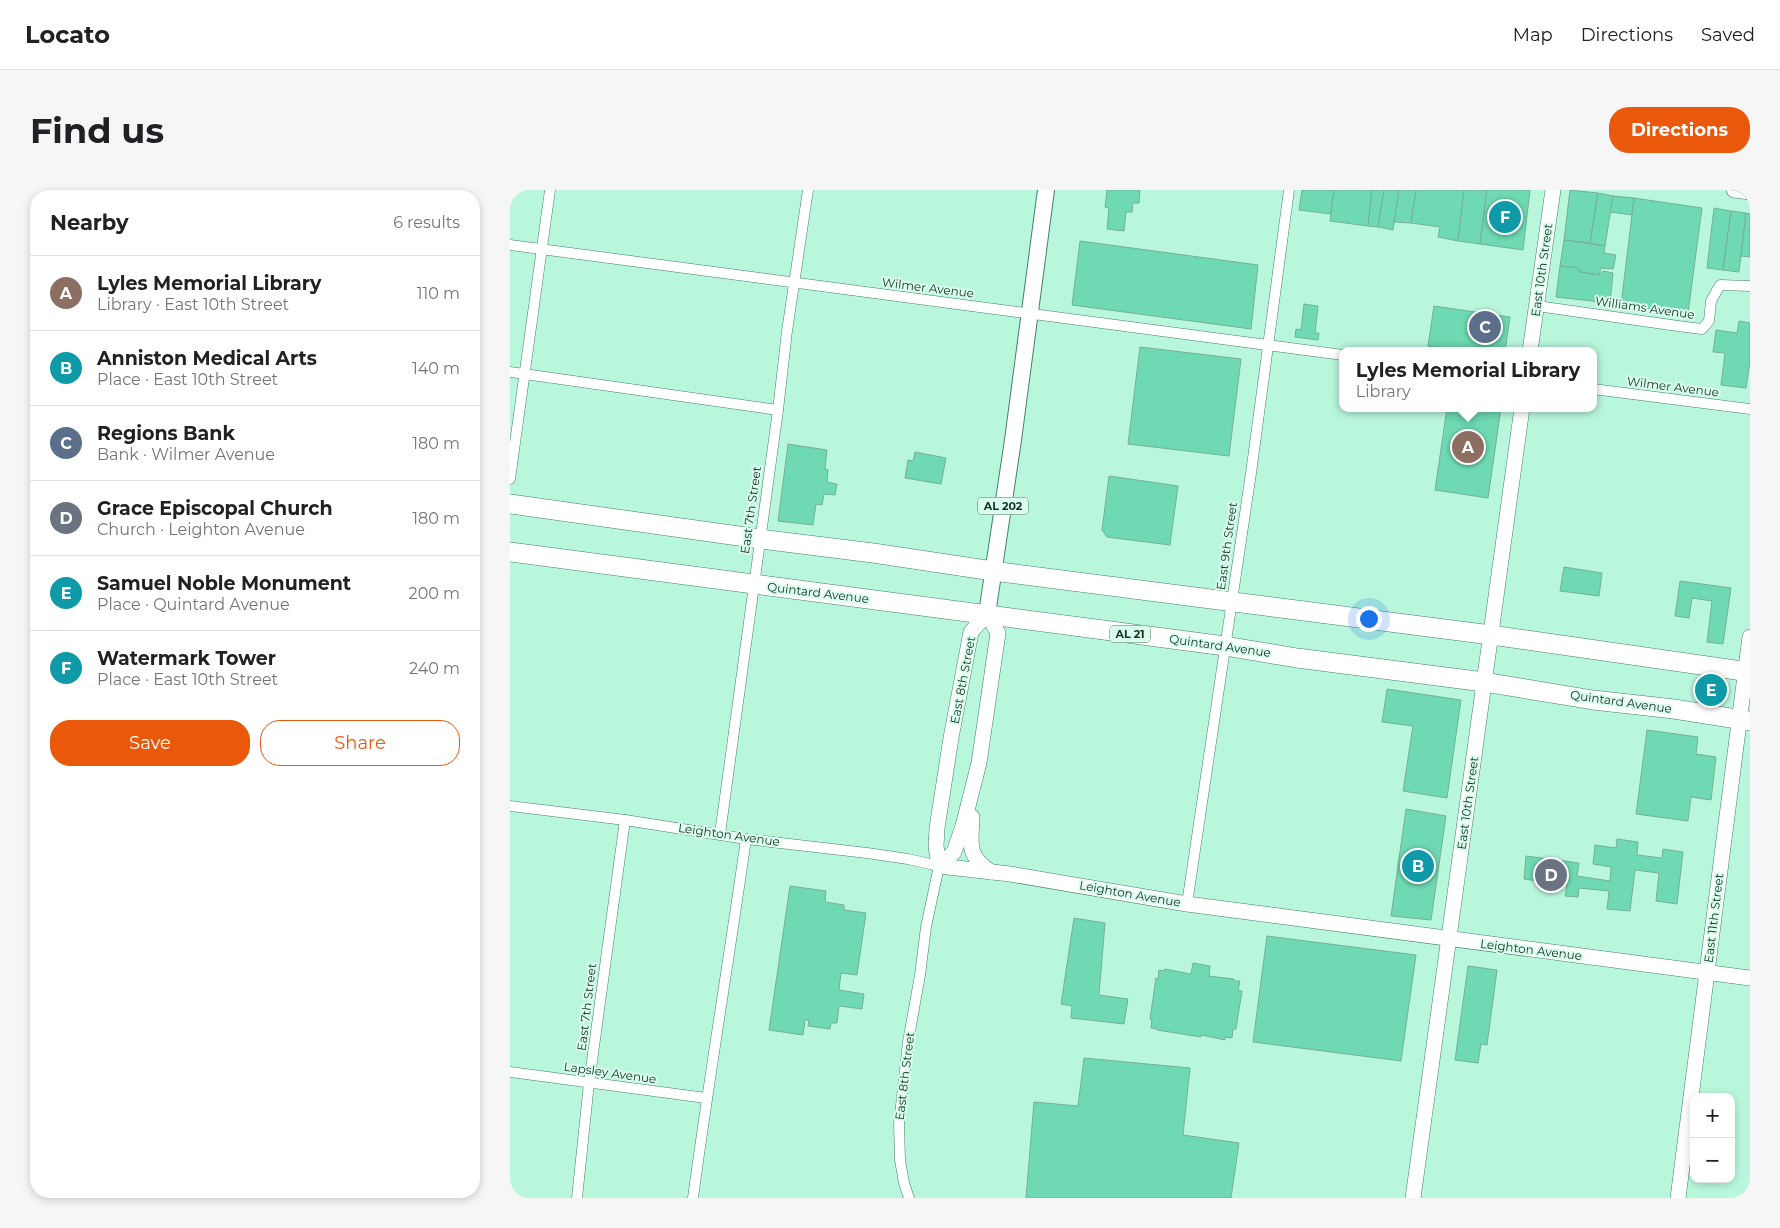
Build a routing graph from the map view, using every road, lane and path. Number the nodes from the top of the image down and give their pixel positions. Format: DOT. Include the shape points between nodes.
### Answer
graph roads {
  1 [pos="550,190"];
  2 [pos="808,190"];
  3 [pos="1046,190"];
  4 [pos="1289,190"];
  5 [pos="1553,190"];
  6 [pos="1734,190"];
  7 [pos="1750,192"];
  8 [pos="510,245"];
  9 [pos="542,249"];
  10 [pos="795,282"];
  11 [pos="1750,286"];
  12 [pos="1537,306"];
  13 [pos="1029,314"];
  14 [pos="1268,345"];
  15 [pos="1531,347"];
  16 [pos="1339,354"];
  17 [pos="510,372"];
  18 [pos="524,373"];
  19 [pos="1597,390"];
  20 [pos="1750,409"];
  21 [pos="778,410"];
  22 [pos="1521,412"];
  23 [pos="510,479"];
  24 [pos="510,504"];
  25 [pos="760,539"];
  26 [pos="510,552"];
  27 [pos="993,571"];
  28 [pos="754,585"];
  29 [pos="1232,602"];
  30 [pos="987,614"];
  31 [pos="1491,635"];
  32 [pos="1750,638"];
  33 [pos="1225,646"];
  34 [pos="1748,671"];
  35 [pos="1484,682"];
  36 [pos="1744,721"];
  37 [pos="973,787"];
  38 [pos="510,806"];
  39 [pos="625,820"];
  40 [pos="720,834"];
  41 [pos="746,839"];
  42 [pos="939,866"];
  43 [pos="991,872"];
  44 [pos="1187,904"];
  45 [pos="1449,940"];
  46 [pos="1707,973"];
  47 [pos="1750,978"];
  48 [pos="510,1072"];
  49 [pos="589,1083"];
  50 [pos="706,1098"];
  51 [pos="577,1198"];
  52 [pos="693,1198"];
  53 [pos="909,1198"];
  54 [pos="1416,1198"];
  55 [pos="1678,1198"];
  1 -- 9 [label="street"];
  2 -- 10 [label="street, East 7th Street"];
  3 -- 13 [label="main road, AL 202"];
  4 -- 14 [label="street, East 9th Street"];
  5 -- 12 [label="street, East 10th Street"];
  6 -- 7 [label="street"];
  8 -- 9 [label="street, Wilmer Avenue"];
  9 -- 10 [label="street, Wilmer Avenue"];
  9 -- 18 [label="street"];
  10 -- 13 [label="street, Wilmer Avenue"];
  10 -- 21 [label="street, East 7th Street"];
  11 -- 12 [label="street, Williams Avenue" via="1720,285 1711,301 1709,321 1702,328"];
  12 -- 15 [label="street, East 10th Street"];
  13 -- 14 [label="street, Wilmer Avenue"];
  13 -- 27 [label="main road, AL 202"];
  14 -- 16 [label="street, Wilmer Avenue"];
  14 -- 29 [label="street, East 9th Street"];
  17 -- 18 [label="street"];
  18 -- 21 [label="street"];
  18 -- 23 [label="street"];
  19 -- 20 [label="street, Wilmer Avenue"];
  21 -- 25 [label="street, East 7th Street"];
  22 -- 31 [label="street, East 10th Street"];
  24 -- 25 [label="highway"];
  25 -- 27 [label="highway"];
  25 -- 28 [label="street, East 7th Street"];
  26 -- 28 [label="highway, Quintard Avenue / AL 21"];
  27 -- 29 [label="highway"];
  27 -- 30 [label="main road, AL 202"];
  28 -- 30 [label="highway, Quintard Avenue / AL 21"];
  28 -- 40 [label="street, East 7th Street"];
  29 -- 31 [label="highway"];
  29 -- 33 [label="street, East 9th Street"];
  30 -- 33 [label="highway, Quintard Avenue / AL 21"];
  30 -- 37 [label="street" via="998,633 998,646"];
  30 -- 42 [label="street, East 8th Street" via="972,632 951,738 937,828"];
  31 -- 34 [label="highway"];
  31 -- 35 [label="street, East 10th Street"];
  32 -- 34 [label="street, East 11th Street"];
  33 -- 35 [label="highway, Quintard Avenue / AL 21"];
  33 -- 44 [label="street, East 9th Street"];
  34 -- 36 [label="street, East 11th Street"];
  35 -- 36 [label="highway, Quintard Avenue / AL 21"];
  35 -- 45 [label="street, East 10th Street"];
  36 -- 46 [label="street, East 11th Street"];
  37 -- 42 [label="street" via="954,852"];
  37 -- 43 [label="street" via="972,849 978,863"];
  38 -- 39 [label="street, Leighton Avenue"];
  39 -- 40 [label="street, Leighton Avenue"];
  39 -- 49 [label="street, East 7th Street"];
  40 -- 41 [label="street, Leighton Avenue"];
  41 -- 42 [label="street, Leighton Avenue" via="866,852"];
  41 -- 50 [label="street"];
  42 -- 43 [label="street, Leighton Avenue"];
  42 -- 53 [label="street, East 8th Street" via="926,927 898,1124 900,1160"];
  43 -- 44 [label="street, Leighton Avenue"];
  44 -- 45 [label="street, Leighton Avenue"];
  45 -- 46 [label="street, Leighton Avenue"];
  45 -- 54 [label="street, East 10th Street"];
  46 -- 47 [label="street, Leighton Avenue"];
  46 -- 55 [label="street, East 11th Street"];
  48 -- 49 [label="street, Lapsley Avenue"];
  49 -- 50 [label="street, Lapsley Avenue"];
  49 -- 51 [label="street, East 7th Street"];
  50 -- 52 [label="street"];
}
